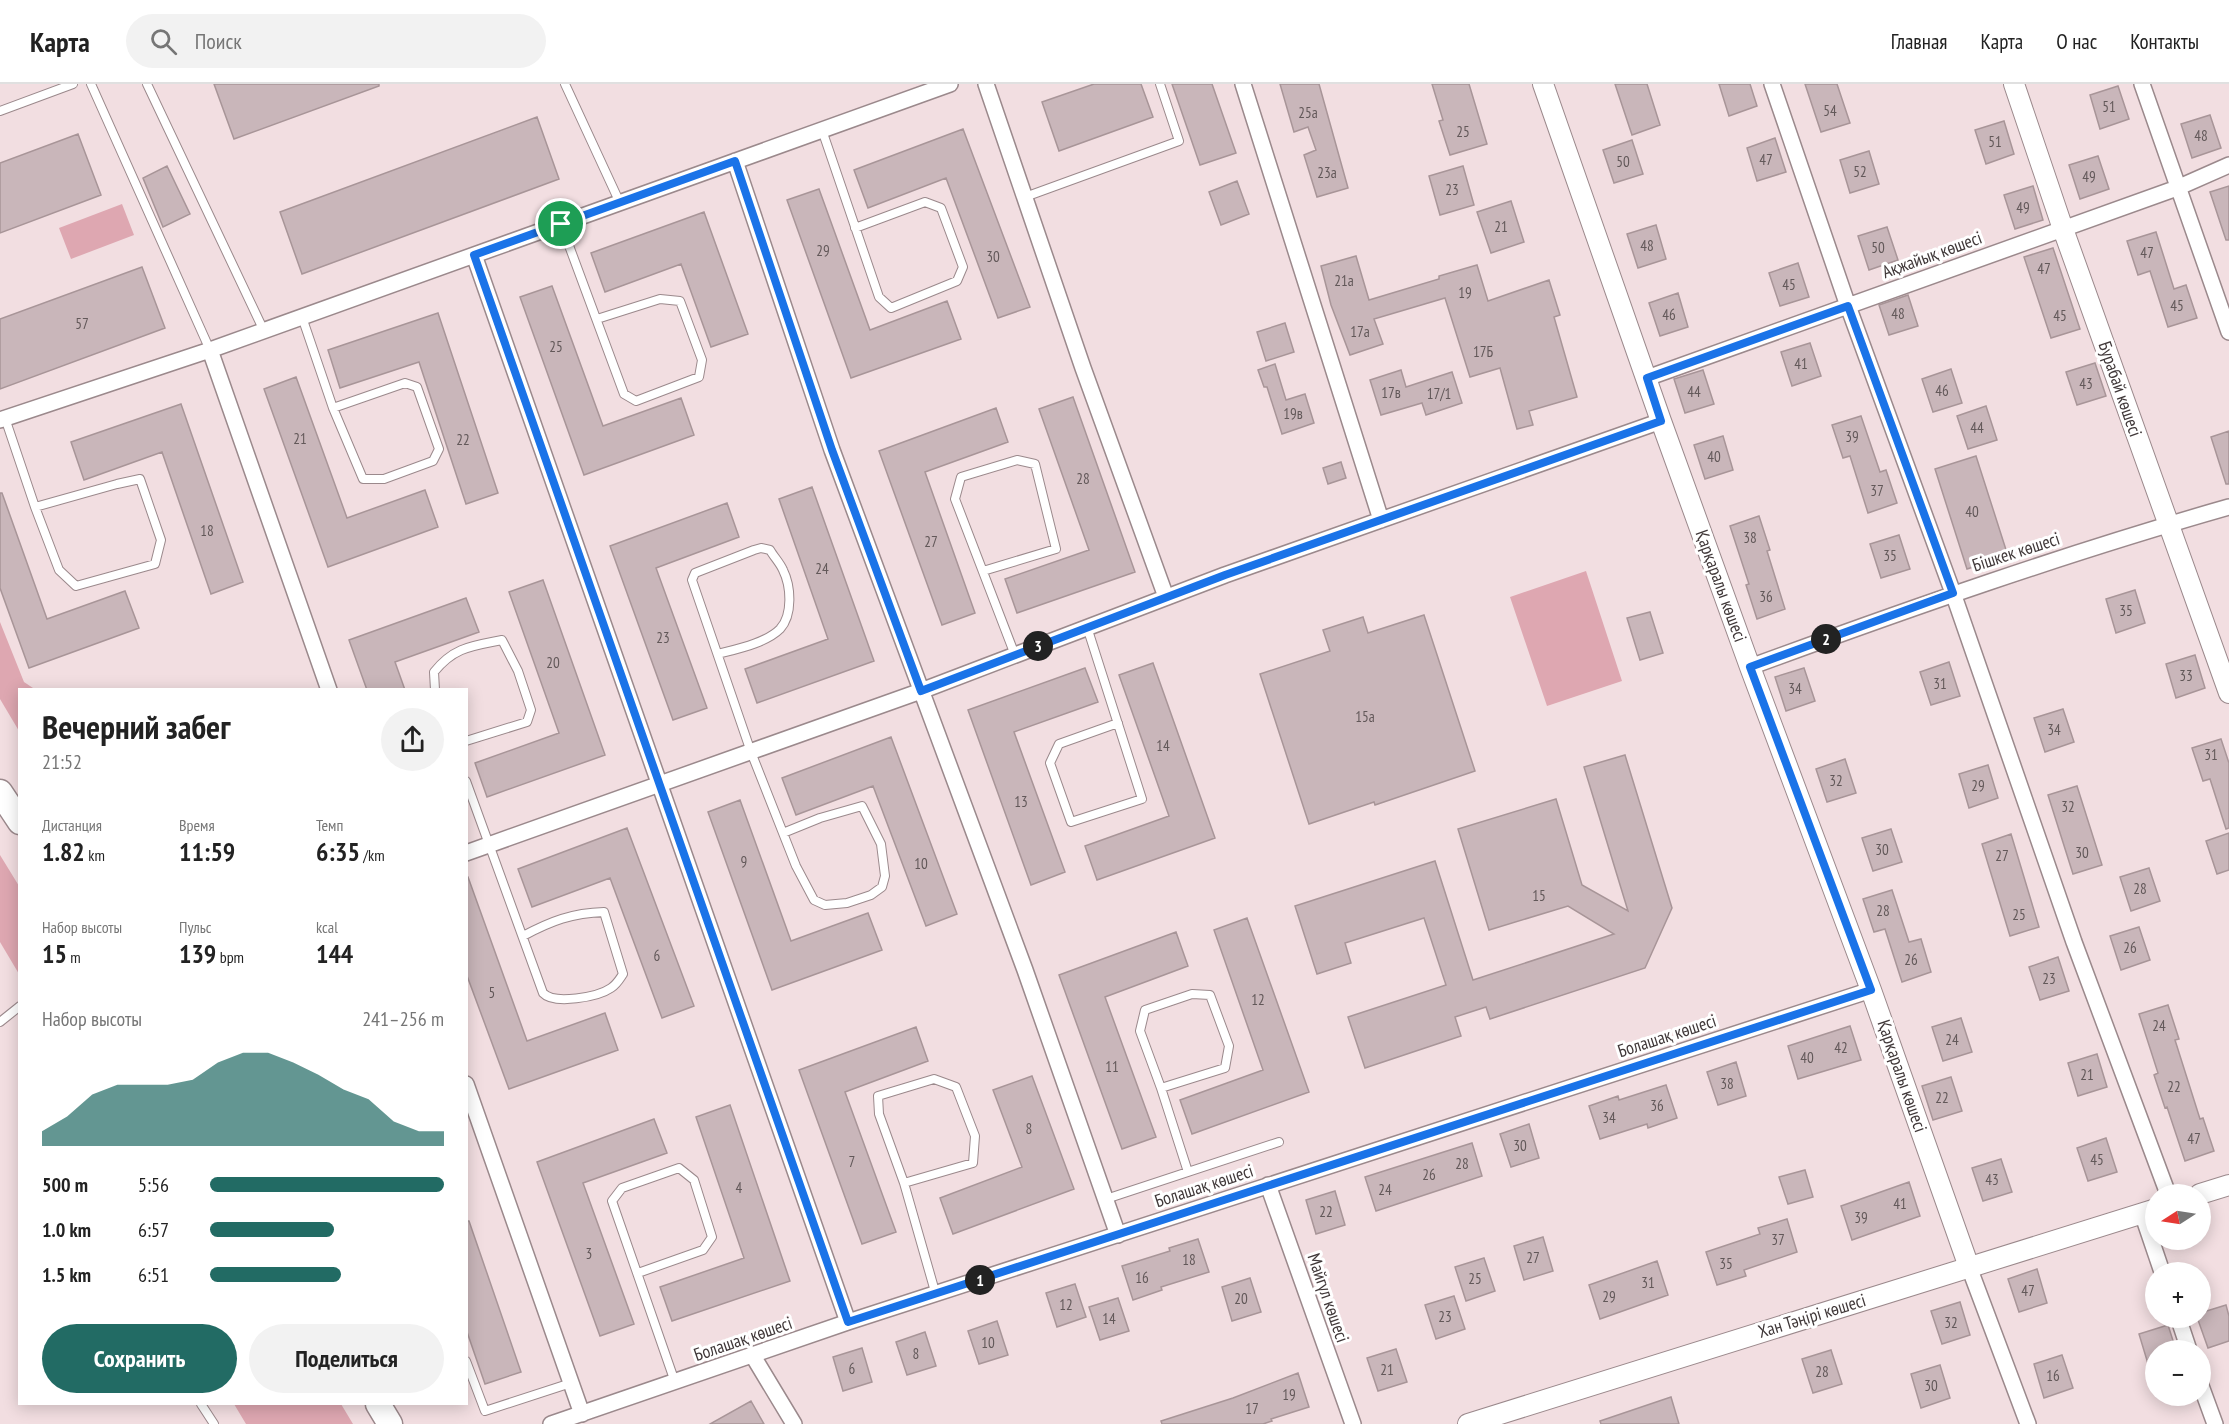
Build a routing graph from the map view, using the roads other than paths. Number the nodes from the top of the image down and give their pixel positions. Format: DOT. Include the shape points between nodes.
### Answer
graph roads {
  1 [pos="73,84"];
  2 [pos="91,84"];
  3 [pos="147,84"];
  4 [pos="565,84"];
  5 [pos="950,84"];
  6 [pos="986,84"];
  7 [pos="1160,84"];
  8 [pos="1243,84"];
  9 [pos="1543,84"];
  10 [pos="1772,84"];
  11 [pos="2014,84"];
  12 [pos="2142,84"];
  13 [pos="0,111"];
  14 [pos="822,130"];
  15 [pos="735,161"];
  16 [pos="2229,165"];
  17 [pos="2177,188"];
  18 [pos="1025,197"];
  19 [pos="620,203"];
  20 [pos="561,224"];
  21 [pos="855,228"];
  22 [pos="2063,229"];
  23 [pos="474,255"];
  24 [pos="1848,306"];
  25 [pos="302,317"];
  26 [pos="597,319"];
  27 [pos="264,331"];
  28 [pos="2229,332"];
  29 [pos="210,350"];
  30 [pos="1647,378"];
  31 [pos="333,408"];
  32 [pos="3,419"];
  33 [pos="1661,421"];
  34 [pos="35,507"];
  35 [pos="2229,507"];
  36 [pos="1381,520"];
  37 [pos="2167,524"];
  38 [pos="983,571"];
  39 [pos="1953,593"];
  40 [pos="1166,597"];
  41 [pos="1087,627"];
  42 [pos="718,654"];
  43 [pos="1015,655"];
  44 [pos="1750,667"];
  45 [pos="328,688"];
  46 [pos="435,688"];
  47 [pos="921,691"];
  48 [pos="2229,693"];
  49 [pos="1118,723"];
  50 [pos="468,740"];
  51 [pos="751,752"];
  52 [pos="659,783"];
  53 [pos="468,786"];
  54 [pos="0,792"];
  55 [pos="18,819"];
  56 [pos="783,833"];
  57 [pos="491,844"];
  58 [pos="468,852"];
  59 [pos="523,936"];
  60 [pos="1871,990"];
  61 [pos="18,1008"];
  62 [pos="0,1022"];
  63 [pos="1161,1088"];
  64 [pos="468,1090"];
  65 [pos="1279,1142"];
  66 [pos="1188,1172"];
  67 [pos="904,1183"];
  68 [pos="2164,1184"];
  69 [pos="1268,1185"];
  70 [pos="2229,1185"];
  71 [pos="2211,1191"];
  72 [pos="1106,1199"];
  73 [pos="2145,1212"];
  74 [pos="1118,1235"];
  75 [pos="1969,1267"];
  76 [pos="638,1273"];
  77 [pos="936,1295"];
  78 [pos="848,1322"];
  79 [pos="753,1356"];
  80 [pos="468,1366"];
  81 [pos="675,1382"];
  82 [pos="571,1383"];
  83 [pos="202,1405"];
  84 [pos="379,1405"];
  85 [pos="2208,1406"];
  86 [pos="582,1414"];
  87 [pos="214,1424"];
  88 [pos="390,1424"];
  89 [pos="551,1424"];
  90 [pos="794,1424"];
  91 [pos="1353,1424"];
  92 [pos="1468,1424"];
  93 [pos="2028,1424"];
  94 [pos="2215,1424"];
  1 -- 13 [label="lane"];
  2 -- 29 [label="lane"];
  3 -- 27 [label="lane"];
  4 -- 19 [label="lane"];
  5 -- 14 [label="street"];
  6 -- 18 [label="street"];
  7 -- 18 [label="lane" via="1179,141"];
  8 -- 36 [label="street"];
  9 -- 30 [label="street, Қарқаралы көшесі"];
  10 -- 24 [label="street"];
  11 -- 22 [label="street, Бурабай көшесі"];
  12 -- 17 [label="street"];
  14 -- 15 [label="street"];
  14 -- 21 [label="lane"];
  15 -- 19 [label="street"];
  15 -- 47 [label="street" via="832,450"];
  16 -- 17 [label="street, Ақжайық көшесі"];
  17 -- 22 [label="street, Ақжайық көшесі"];
  17 -- 28 [label="street"];
  18 -- 40 [label="street"];
  19 -- 20 [label="street"];
  20 -- 23 [label="street"];
  20 -- 26 [label="lane"];
  21 -- 21 [label="lane" via="879,297 891,308 957,281 963,267 940,208 925,202"];
  22 -- 24 [label="street, Ақжайық көшесі"];
  22 -- 37 [label="street, Бурабай көшесі"];
  23 -- 25 [label="street"];
  23 -- 52 [label="street"];
  24 -- 30 [label="street, Ақжайық көшесі"];
  24 -- 39 [label="street"];
  25 -- 27 [label="street"];
  25 -- 31 [label="lane"];
  26 -- 26 [label="lane" via="624,394 636,401 699,377 702,360 680,301 660,299"];
  27 -- 29 [label="street"];
  29 -- 32 [label="street"];
  29 -- 45 [label="street"];
  30 -- 33 [label="street, Қарқаралы көшесі"];
  31 -- 31 [label="lane" via="363,478 384,479 433,461 439,449 417,387 405,383"];
  32 -- 34 [label="lane"];
  33 -- 36 [label="street"];
  33 -- 44 [label="street, Қарқаралы көшесі"];
  34 -- 34 [label="lane" via="59,570 76,586 155,564 161,540 140,479"];
  35 -- 37 [label="street, Бішкек көшесі"];
  36 -- 40 [label="street"];
  37 -- 39 [label="street, Бішкек көшесі"];
  37 -- 48 [label="street, Бурабай көшесі"];
  38 -- 38 [label="lane" via="955,500 961,477 1017,460 1035,465 1056,549"];
  38 -- 43 [label="lane"];
  39 -- 44 [label="street, Бішкек көшесі"];
  39 -- 68 [label="street" via="2074,942"];
  40 -- 41 [label="street"];
  41 -- 43 [label="street"];
  41 -- 49 [label="lane"];
  42 -- 42 [label="lane" via="757,643 780,629 790,604 784,571 770,550 754,550 695,573 692,580"];
  42 -- 51 [label="lane"];
  43 -- 47 [label="street"];
  44 -- 60 [label="street, Қарқаралы көшесі"];
  46 -- 50 [label="lane" via="434,672 445,658 463,648 502,640 531,710 527,722"];
  47 -- 51 [label="street"];
  47 -- 72 [label="street"];
  49 -- 49 [label="lane" via="1142,799 1071,822 1050,763 1059,744"];
  51 -- 52 [label="street"];
  51 -- 56 [label="lane"];
  52 -- 57 [label="street"];
  52 -- 78 [label="street"];
  53 -- 57 [label="lane"];
  54 -- 55 [label="main road"];
  56 -- 56 [label="lane" via="814,900 825,905 847,903 882,887 885,876 881,844 862,806"];
  57 -- 58 [label="street"];
  57 -- 59 [label="lane"];
  59 -- 59 [label="lane" via="550,921 604,912 623,974 609,990 560,1000 547,998"];
  60 -- 69 [label="street, Болашақ көшесі"];
  60 -- 75 [label="street, Қарқаралы көшесі"];
  61 -- 62 [label="lane"];
  63 -- 63 [label="lane" via="1140,1031 1145,1010 1192,994 1210,995 1229,1046 1225,1068"];
  63 -- 66 [label="lane"];
  64 -- 82 [label="street"];
  65 -- 66 [label="lane"];
  66 -- 72 [label="lane"];
  67 -- 67 [label="lane" via="879,1114 878,1096 934,1079 956,1087 975,1136 973,1163"];
  67 -- 77 [label="lane"];
  69 -- 74 [label="street, Болашақ көшесі"];
  69 -- 91 [label="street, Майгүл көшесі"];
  70 -- 71 [label="street"];
  72 -- 74 [label="street"];
  73 -- 75 [label="street, Хан Тәңірі көшесі"];
  74 -- 77 [label="street, Болашақ көшесі"];
  75 -- 92 [label="street, Хан Тәңірі көшесі"];
  75 -- 93 [label="street, Қарқаралы көшесі"];
  76 -- 76 [label="lane" via="612,1201 622,1188 679,1168 694,1180 712,1237 703,1250"];
  76 -- 81 [label="lane"];
  77 -- 78 [label="street, Болашақ көшесі"];
  78 -- 79 [label="street, Болашақ көшесі"];
  79 -- 81 [label="street, Болашақ көшесі"];
  79 -- 90 [label="street"];
  80 -- 82 [label="lane" via="485,1411"];
  81 -- 86 [label="street, Болашақ көшесі"];
  82 -- 86 [label="street"];
  83 -- 87 [label="lane"];
  84 -- 88 [label="main road"];
  85 -- 94 [label="street"];
  86 -- 89 [label="street, Болашақ көшесі"];
}
